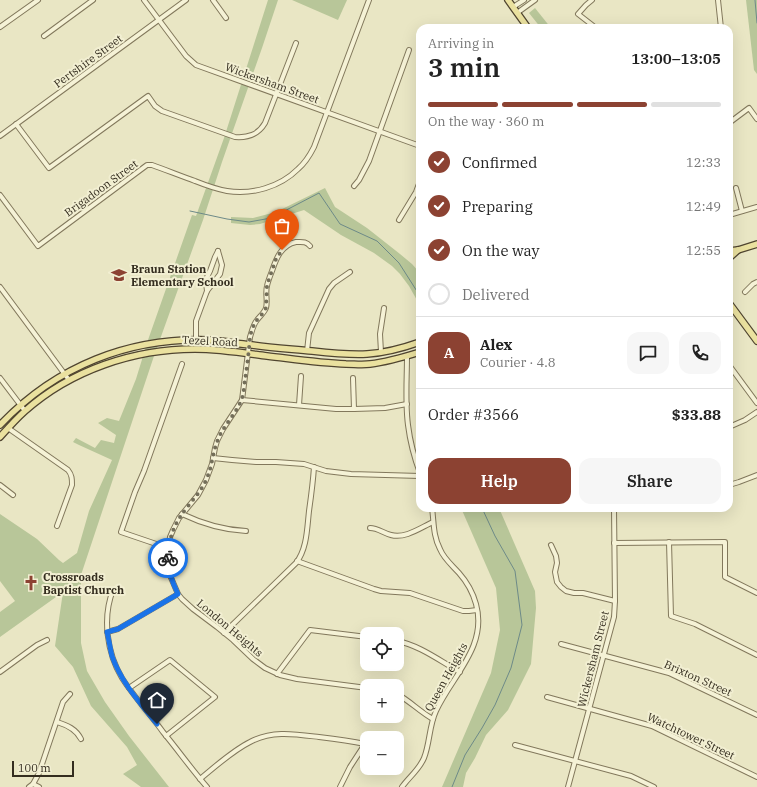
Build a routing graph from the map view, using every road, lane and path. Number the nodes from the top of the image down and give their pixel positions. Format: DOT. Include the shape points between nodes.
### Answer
graph roads {
  1 [pos="38,0"];
  2 [pos="93,0"];
  3 [pos="144,0"];
  4 [pos="186,0"];
  5 [pos="213,0"];
  6 [pos="369,0"];
  7 [pos="508,0"];
  8 [pos="524,0"];
  9 [pos="535,0"];
  10 [pos="592,0"];
  11 [pos="718,0"];
  12 [pos="513,7"];
  13 [pos="517,13"];
  14 [pos="226,18"];
  15 [pos="159,20"];
  16 [pos="525,24"];
  17 [pos="591,24"];
  18 [pos="721,24"];
  19 [pos="0,27"];
  20 [pos="44,36"];
  21 [pos="296,43"];
  22 [pos="409,50"];
  23 [pos="276,94"];
  24 [pos="328,112"];
  25 [pos="757,119"];
  26 [pos="733,120"];
  27 [pos="16,124"];
  28 [pos="380,131"];
  29 [pos="0,136"];
  30 [pos="416,144"];
  31 [pos="354,186"];
  32 [pos="736,188"];
  33 [pos="416,192"];
  34 [pos="0,195"];
  35 [pos="5,201"];
  36 [pos="0,204"];
  37 [pos="757,207"];
  38 [pos="742,211"];
  39 [pos="733,214"];
  40 [pos="399,220"];
  41 [pos="757,244"];
  42 [pos="310,246"];
  43 [pos="738,250"];
  44 [pos="733,251"];
  45 [pos="733,254"];
  46 [pos="350,272"];
  47 [pos="757,282"];
  48 [pos="0,287"];
  49 [pos="207,291"];
  50 [pos="745,292"];
  51 [pos="384,308"];
  52 [pos="733,308"];
  53 [pos="196,340"];
  54 [pos="757,341"];
  55 [pos="416,343"];
  56 [pos="249,345"];
  57 [pos="307,351"];
  58 [pos="381,352"];
  59 [pos="248,353"];
  60 [pos="416,353"];
  61 [pos="407,356"];
  62 [pos="182,364"];
  63 [pos="733,370"];
  64 [pos="65,374"];
  65 [pos="301,376"];
  66 [pos="0,378"];
  67 [pos="353,378"];
  68 [pos="69,380"];
  69 [pos="242,400"];
  70 [pos="757,403"];
  71 [pos="407,404"];
  72 [pos="20,405"];
  73 [pos="299,405"];
  74 [pos="354,409"];
  75 [pos="25,411"];
  76 [pos="757,412"];
  77 [pos="0,425"];
  78 [pos="733,425"];
  79 [pos="8,428"];
  80 [pos="0,437"];
  81 [pos="213,458"];
  82 [pos="416,463"];
  83 [pos="314,467"];
  84 [pos="757,475"];
  85 [pos="416,476"];
  86 [pos="733,483"];
  87 [pos="0,485"];
  88 [pos="13,495"];
  89 [pos="432,512"];
  90 [pos="614,512"];
  91 [pos="182,514"];
  92 [pos="433,522"];
  93 [pos="57,526"];
  94 [pos="370,528"];
  95 [pos="246,531"];
  96 [pos="669,542"];
  97 [pos="614,543"];
  98 [pos="551,545"];
  99 [pos="168,548"];
  100 [pos="298,561"];
  101 [pos="113,590"];
  102 [pos="757,593"];
  103 [pos="178,594"];
  104 [pos="615,602"];
  105 [pos="477,610"];
  106 [pos="107,632"];
  107 [pos="224,633"];
  108 [pos="360,636"];
  109 [pos="47,640"];
  110 [pos="404,643"];
  111 [pos="561,644"];
  112 [pos="604,655"];
  113 [pos="757,655"];
  114 [pos="0,672"];
  115 [pos="460,672"];
  116 [pos="277,674"];
  117 [pos="360,687"];
  118 [pos="129,688"];
  119 [pos="70,694"];
  120 [pos="547,696"];
  121 [pos="404,698"];
  122 [pos="590,708"];
  123 [pos="757,715"];
  124 [pos="432,719"];
  125 [pos="57,722"];
  126 [pos="166,736"];
  127 [pos="81,739"];
  128 [pos="515,745"];
  129 [pos="575,761"];
  130 [pos="757,777"];
  131 [pos="200,779"];
  132 [pos="33,784"];
  133 [pos="29,787"];
  134 [pos="38,787"];
  135 [pos="207,787"];
  136 [pos="340,787"];
  137 [pos="402,787"];
  138 [pos="568,787"];
  139 [pos="654,787"];
  1 -- 19 [label="street"];
  2 -- 20 [label="street"];
  3 -- 15 [label="street, Wickersham Street"];
  4 -- 15 [label="street, Pertshire Street"];
  5 -- 14 [label="street"];
  6 -- 24 [label="street, Brigadoon Street"];
  7 -- 12 [label="main road"];
  8 -- 12 [label="street"];
  9 -- 13 [label="street"];
  10 -- 17 [label="street" via="578,14"];
  11 -- 18 [label="street"];
  12 -- 13 [label="main road"];
  13 -- 16 [label="main road"];
  15 -- 23 [label="street, Wickersham Street" via="186,56 196,64"];
  15 -- 27 [label="street, Pertshire Street"];
  21 -- 23 [label="street"];
  22 -- 28 [label="street"];
  23 -- 24 [label="street, Wickersham Street"];
  23 -- 27 [label="street" via="264,125 256,133 243,138 162,111 148,96 49,168"];
  24 -- 28 [label="street, Wickersham Street"];
  24 -- 35 [label="street, Brigadoon Street" via="314,147 304,162 291,175 271,186 247,192 227,191 147,165 38,246"];
  25 -- 26 [label="street" via="749,108"];
  27 -- 29 [label="street, Pertshire Street"];
  28 -- 30 [label="street, Wickersham Street"];
  28 -- 31 [label="street" via="365,170"];
  32 -- 38 [label="street"];
  33 -- 40 [label="street"];
  34 -- 35 [label="street"];
  35 -- 36 [label="street"];
  37 -- 38 [label="street"];
  38 -- 39 [label="street"];
  41 -- 43 [label="main road"];
  42 -- 56 [label="street, London Heights" via="304,242 294,243 279,254 267,285 266,308 252,329"];
  43 -- 44 [label="main road"];
  43 -- 45 [label="main road"];
  46 -- 57 [label="street" via="329,289 309,333"];
  47 -- 50 [label="street"];
  48 -- 64 [label="street"];
  49 -- 49 [label="street" via="220,274 222,265 218,251 207,277"];
  49 -- 53 [label="street" via="196,322"];
  51 -- 58 [label="street" via="380,334"];
  52 -- 54 [label="main road"];
  53 -- 56 [label="main road, Tezel Road"];
  53 -- 64 [label="main road, Tezel Road" via="173,340 129,348 96,359"];
  55 -- 58 [label="main road, Tezel Road"];
  56 -- 57 [label="main road, Tezel Road"];
  56 -- 59 [label="street, London Heights"];
  57 -- 58 [label="main road, Tezel Road" via="366,354"];
  59 -- 61 [label="main road, Tezel Road" via="333,364 369,364"];
  59 -- 68 [label="main road, Tezel Road" via="196,349 141,354 116,360"];
  59 -- 69 [label="street, London Heights"];
  60 -- 61 [label="main road, Tezel Road"];
  61 -- 71 [label="street"];
  62 -- 99 [label="street" via="121,532"];
  63 -- 70 [label="street"];
  64 -- 68 [label="street"];
  64 -- 72 [label="main road, Tezel Road" via="42,387"];
  65 -- 73 [label="street"];
  66 -- 72 [label="street"];
  67 -- 74 [label="street"];
  68 -- 75 [label="main road, Tezel Road"];
  69 -- 73 [label="street"];
  69 -- 81 [label="street, London Heights" via="223,429"];
  71 -- 74 [label="street" via="386,408"];
  71 -- 82 [label="street"];
  72 -- 75 [label="street"];
  72 -- 77 [label="main road, Tezel Road"];
  73 -- 74 [label="street"];
  75 -- 79 [label="main road, Tezel Road"];
  76 -- 78 [label="street"];
  79 -- 80 [label="main road, Tezel Road"];
  79 -- 93 [label="street" via="70,473 72,485"];
  81 -- 83 [label="street" via="304,464"];
  81 -- 91 [label="street, London Heights" via="198,495"];
  83 -- 85 [label="street" via="337,473"];
  83 -- 100 [label="street" via="304,546"];
  84 -- 86 [label="street"];
  87 -- 88 [label="street"];
  89 -- 92 [label="street, Queen Heights"];
  90 -- 97 [label="street, Wickersham Street"];
  91 -- 95 [label="street" via="211,526"];
  91 -- 99 [label="street, London Heights" via="170,537"];
  92 -- 94 [label="street" via="399,536"];
  92 -- 105 [label="street, Queen Heights" via="440,549 467,584"];
  96 -- 97 [label="street"];
  96 -- 102 [label="street" via="725,542 725,577"];
  96 -- 113 [label="street" via="670,616 695,624"];
  97 -- 104 [label="street, Wickersham Street"];
  98 -- 104 [label="street" via="556,556 555,572 561,587 574,593"];
  99 -- 103 [label="street, London Heights" via="170,573"];
  100 -- 105 [label="street" via="381,591 410,593 463,611"];
  100 -- 107 [label="street"];
  101 -- 106 [label="street" via="107,610"];
  103 -- 106 [label="street" via="118,629"];
  103 -- 107 [label="street, London Heights"];
  104 -- 112 [label="street, Wickersham Street" via="614,618"];
  105 -- 115 [label="street, Queen Heights" via="476,639"];
  106 -- 118 [label="street" via="114,662"];
  107 -- 116 [label="street, London Heights" via="259,664"];
  108 -- 116 [label="street" via="310,630"];
  109 -- 114 [label="street"];
  110 -- 115 [label="street"];
  111 -- 112 [label="street, Brixton Street"];
  112 -- 122 [label="street, Wickersham Street"];
  112 -- 123 [label="street, Brixton Street" via="675,675"];
  115 -- 124 [label="street, Queen Heights"];
  116 -- 117 [label="street, London Heights"];
  118 -- 126 [label="street"];
  118 -- 126 [label="street" via="170,660 215,697"];
  119 -- 125 [label="street" via="64,702"];
  120 -- 122 [label="street, Watchtower Street"];
  121 -- 124 [label="street"];
  122 -- 129 [label="street, Wickersham Street"];
  122 -- 130 [label="street, Watchtower Street" via="652,726"];
  124 -- 137 [label="street, Queen Heights" via="424,758"];
  125 -- 127 [label="street" via="74,729"];
  125 -- 132 [label="street"];
  126 -- 131 [label="street"];
  128 -- 129 [label="street"];
  129 -- 138 [label="street, Wickersham Street"];
  129 -- 139 [label="street" via="635,778"];
  131 -- 135 [label="street"];
  131 -- 136 [label="street" via="251,741 266,735 289,733 365,744"];
  132 -- 133 [label="street"];
  132 -- 134 [label="street"];
}
